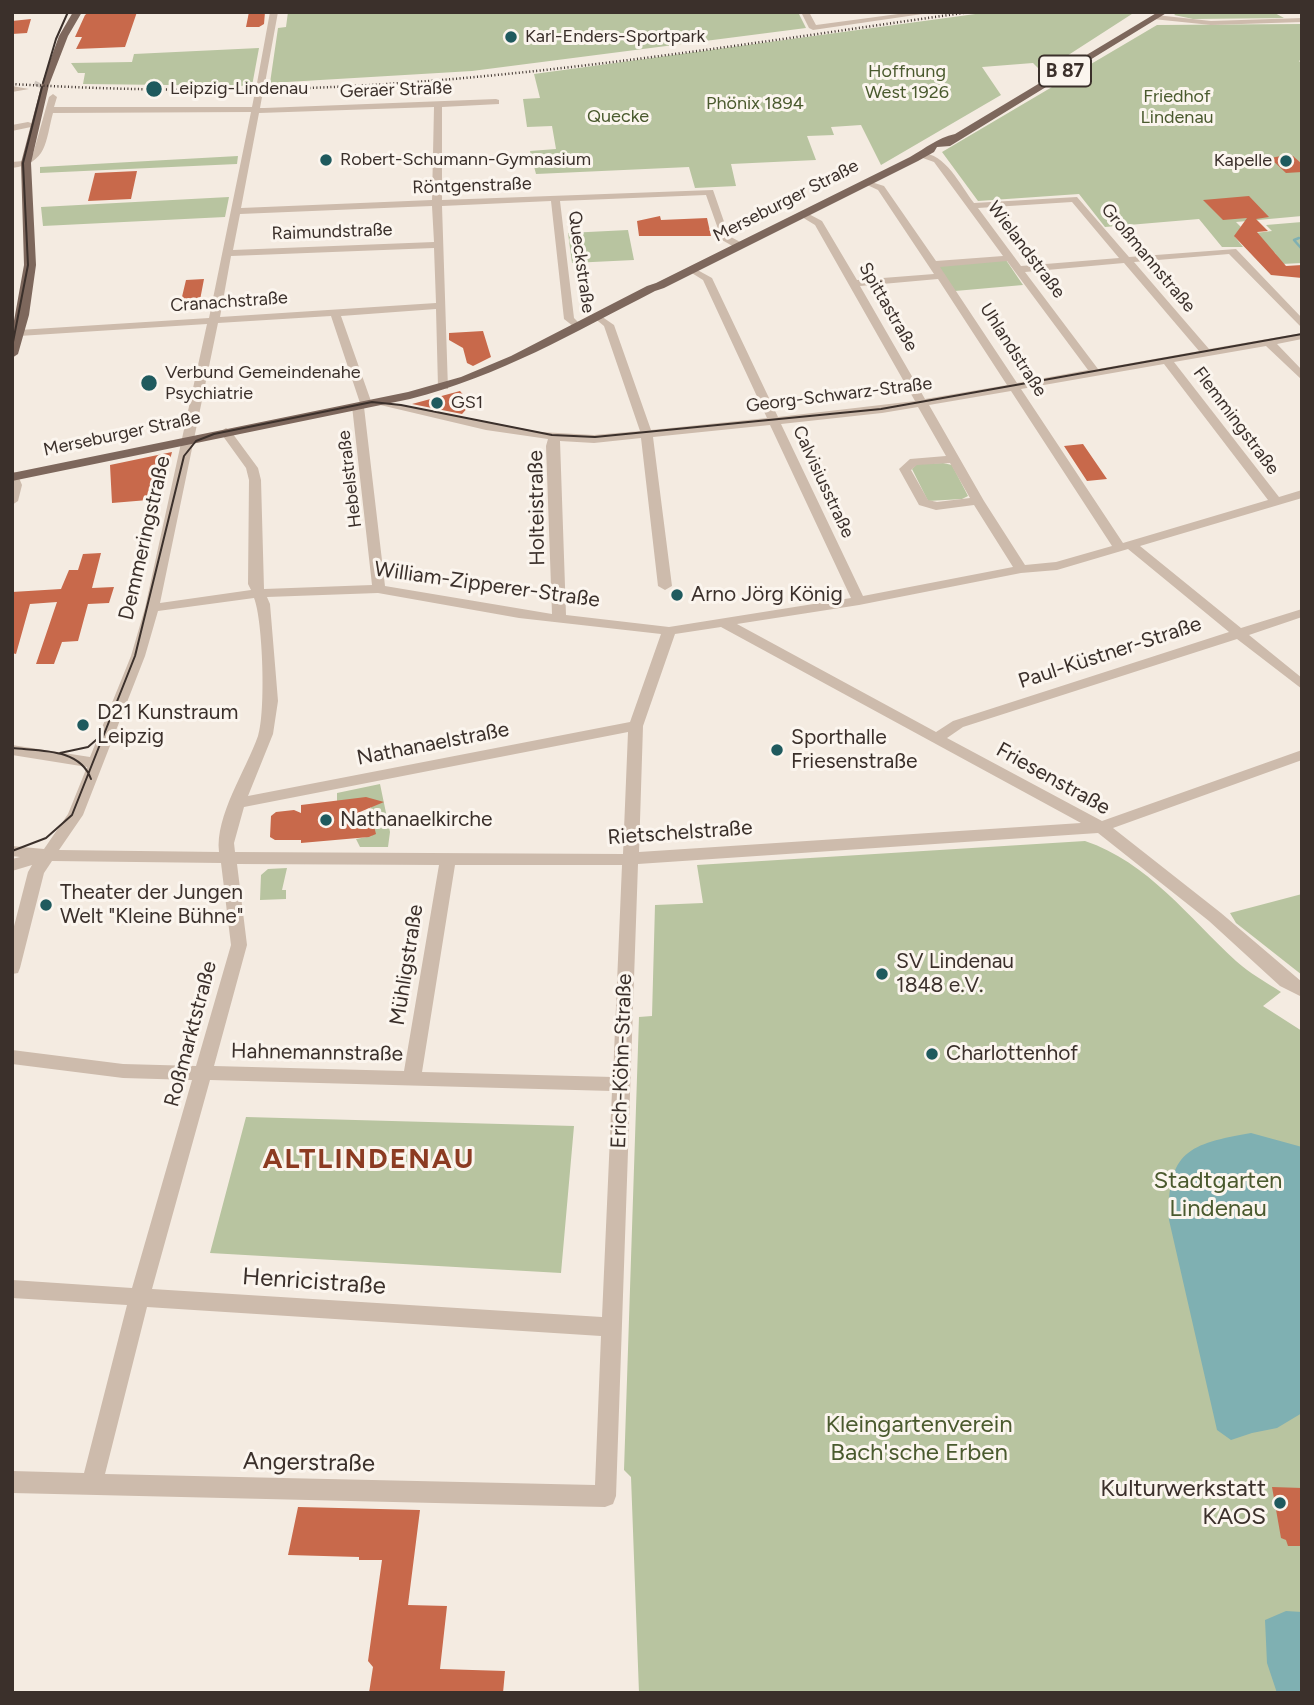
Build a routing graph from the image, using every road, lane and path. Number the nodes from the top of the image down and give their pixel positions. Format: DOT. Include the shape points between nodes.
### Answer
graph roads {
  1 [pos="78,12"];
  2 [pos="274,12"];
  3 [pos="806,12"];
  4 [pos="932,12"];
  5 [pos="1160,15"];
  6 [pos="61,16"];
  7 [pos="1302,20"];
  8 [pos="261,83"];
  9 [pos="44,84"];
  10 [pos="12,89"];
  11 [pos="25,89"];
  12 [pos="53,97"];
  13 [pos="258,97"];
  14 [pos="496,102"];
  15 [pos="438,104"];
  16 [pos="50,110"];
  17 [pos="256,110"];
  18 [pos="28,125"];
  19 [pos="12,128"];
  20 [pos="926,153"];
  21 [pos="26,163"];
  22 [pos="12,165"];
  23 [pos="867,182"];
  24 [pos="555,198"];
  25 [pos="437,204"];
  26 [pos="971,206"];
  27 [pos="236,211"];
  28 [pos="802,214"];
  29 [pos="439,245"];
  30 [pos="740,246"];
  31 [pos="227,253"];
  32 [pos="1011,258"];
  33 [pos="1125,259"];
  34 [pos="934,264"];
  35 [pos="1019,269"];
  36 [pos="692,270"];
  37 [pos="942,276"];
  38 [pos="854,283"];
  39 [pos="441,306"];
  40 [pos="335,312"];
  41 [pos="598,317"];
  42 [pos="213,321"];
  43 [pos="1302,325"];
  44 [pos="578,327"];
  45 [pos="19,334"];
  46 [pos="1302,336"];
  47 [pos="1269,342"];
  48 [pos="1207,353"];
  49 [pos="12,354"];
  50 [pos="1168,361"];
  51 [pos="1096,374"];
  52 [pos="1302,377"];
  53 [pos="444,387"];
  54 [pos="1013,388"];
  55 [pos="380,402"];
  56 [pos="923,403"];
  57 [pos="362,405"];
  58 [pos="775,421"];
  59 [pos="190,435"];
  60 [pos="647,435"];
  61 [pos="228,437"];
  62 [pos="555,437"];
  63 [pos="955,459"];
  64 [pos="13,477"];
  65 [pos="1302,494"];
  66 [pos="12,501"];
  67 [pos="978,501"];
  68 [pos="1276,502"];
  69 [pos="1124,545"];
  70 [pos="1021,569"];
  71 [pos="664,586"];
  72 [pos="378,589"];
  73 [pos="258,593"];
  74 [pos="859,601"];
  75 [pos="152,608"];
  76 [pos="1302,613"];
  77 [pos="765,617"];
  78 [pos="559,619"];
  79 [pos="724,622"];
  80 [pos="669,631"];
  81 [pos="1239,634"];
  82 [pos="758,642"];
  83 [pos="1302,685"];
  84 [pos="636,726"];
  85 [pos="935,739"];
  86 [pos="12,750"];
  87 [pos="1302,755"];
  88 [pos="96,762"];
  89 [pos="237,803"];
  90 [pos="67,827"];
  91 [pos="1101,827"];
  92 [pos="39,854"];
  93 [pos="13,856"];
  94 [pos="226,857"];
  95 [pos="629,858"];
  96 [pos="448,859"];
  97 [pos="12,968"];
  98 [pos="1302,991"];
  99 [pos="12,1057"];
  100 [pos="205,1073"];
  101 [pos="412,1078"];
  102 [pos="622,1084"];
  103 [pos="12,1289"];
  104 [pos="139,1298"];
  105 [pos="612,1327"];
  106 [pos="12,1482"];
  107 [pos="92,1484"];
  108 [pos="605,1496"];
  1 -- 9 [label="main road"];
  2 -- 8 [label="street"];
  3 -- 4 [label="street" via="813,28"];
  5 -- 7 [label="street" via="1210,23"];
  5 -- 20 [label="main road, Merseburger Straße / B 87"];
  6 -- 9 [label="main road" via="49,47"];
  9 -- 18 [label="main road"];
  9 -- 21 [label="main road"];
  10 -- 11 [label="street"];
  12 -- 16 [label="street"];
  13 -- 17 [label="street, Demmeringstraße"];
  14 -- 15 [label="street, Geraer Straße"];
  15 -- 17 [label="street, Geraer Straße"];
  15 -- 25 [label="street"];
  16 -- 17 [label="street, Geraer Straße"];
  16 -- 21 [label="street" via="37,155"];
  17 -- 27 [label="street, Demmeringstraße"];
  18 -- 19 [label="street"];
  18 -- 21 [label="main road" via="21,152"];
  20 -- 23 [label="main road, Merseburger Straße / B 87"];
  20 -- 26 [label="street, Wielandstraße" via="937,160"];
  21 -- 22 [label="street"];
  21 -- 45 [label="main road" via="30,265"];
  23 -- 28 [label="main road, Merseburger Straße / B 87"];
  23 -- 34 [label="street, Uhlandstraße" via="881,188"];
  24 -- 25 [label="street, Röntgenstraße"];
  24 -- 30 [label="street, Röntgenstraße" via="709,192 725,238"];
  24 -- 44 [label="street, Queckstraße" via="569,319"];
  25 -- 27 [label="street, Röntgenstraße"];
  25 -- 29 [label="street"];
  26 -- 32 [label="street, Wielandstraße"];
  26 -- 33 [label="street, Großmannstraße" via="1074,199"];
  27 -- 31 [label="street, Demmeringstraße"];
  28 -- 30 [label="main road, Merseburger Straße / B 87"];
  28 -- 38 [label="street, Spittastraße" via="819,223"];
  29 -- 31 [label="street, Raimundstraße"];
  29 -- 39 [label="street"];
  30 -- 36 [label="main road, Merseburger Straße / B 87"];
  31 -- 42 [label="street, Demmeringstraße"];
  32 -- 34 [label="street"];
  32 -- 35 [label="street, Wielandstraße"];
  33 -- 35 [label="street"];
  33 -- 43 [label="street" via="1232,251"];
  33 -- 48 [label="street, Großmannstraße"];
  34 -- 37 [label="street, Uhlandstraße"];
  35 -- 51 [label="street, Wielandstraße"];
  36 -- 41 [label="main road, Merseburger Straße / B 87"];
  36 -- 58 [label="street, Calvisiusstraße" via="707,278"];
  37 -- 38 [label="street"];
  37 -- 54 [label="street, Uhlandstraße"];
  38 -- 56 [label="street, Spittastraße"];
  39 -- 40 [label="street, Cranachstraße"];
  39 -- 53 [label="street"];
  40 -- 42 [label="street, Cranachstraße"];
  40 -- 57 [label="street, Hebelstraße"];
  41 -- 44 [label="main road, Merseburger Straße / B 87"];
  41 -- 60 [label="street" via="609,325"];
  42 -- 45 [label="street, Cranachstraße"];
  42 -- 59 [label="street, Demmeringstraße"];
  44 -- 53 [label="main road, Merseburger Straße / B 87"];
  45 -- 49 [label="main road"];
  46 -- 47 [label="street, Georg-Schwarz-Straße"];
  47 -- 48 [label="street, Georg-Schwarz-Straße"];
  47 -- 52 [label="street"];
  48 -- 50 [label="street, Georg-Schwarz-Straße"];
  50 -- 51 [label="street, Georg-Schwarz-Straße"];
  50 -- 68 [label="street, Flemmingstraße"];
  51 -- 54 [label="street, Georg-Schwarz-Straße"];
  53 -- 55 [label="main road, Merseburger Straße / B 87"];
  54 -- 56 [label="street, Georg-Schwarz-Straße"];
  54 -- 69 [label="street, Uhlandstraße"];
  55 -- 57 [label="main road, Merseburger Straße / B 87"];
  55 -- 62 [label="street, Georg-Schwarz-Straße"];
  56 -- 58 [label="street, Georg-Schwarz-Straße"];
  56 -- 63 [label="street, Spittastraße"];
  57 -- 61 [label="main road, Merseburger Straße / B 87"];
  57 -- 72 [label="street, Hebelstraße"];
  58 -- 60 [label="street, Georg-Schwarz-Straße"];
  58 -- 74 [label="street, Calvisiusstraße"];
  59 -- 61 [label="main road, Merseburger Straße / B 87"];
  59 -- 64 [label="main road, Merseburger Straße / B 87"];
  59 -- 75 [label="street, Demmeringstraße"];
  60 -- 62 [label="street, Georg-Schwarz-Straße"];
  60 -- 71 [label="street"];
  61 -- 73 [label="street, Roßmarktstraße" via="252,468 255,480"];
  62 -- 78 [label="street, Holteistraße"];
  63 -- 67 [label="street, Spittastraße"];
  63 -- 67 [label="street" via="914,463 905,469 923,502 936,506"];
  64 -- 66 [label="street"];
  65 -- 68 [label="street, William-Zipperer-Straße"];
  67 -- 70 [label="street, Spittastraße"];
  68 -- 69 [label="street, William-Zipperer-Straße"];
  69 -- 70 [label="street, William-Zipperer-Straße" via="1081,561"];
  69 -- 81 [label="street, Uhlandstraße"];
  70 -- 74 [label="street, William-Zipperer-Straße"];
  72 -- 73 [label="street, William-Zipperer-Straße"];
  72 -- 78 [label="street, William-Zipperer-Straße"];
  73 -- 75 [label="street, William-Zipperer-Straße"];
  73 -- 89 [label="street, Roßmarktstraße" via="263,604 270,720"];
  74 -- 77 [label="street, William-Zipperer-Straße"];
  75 -- 88 [label="street, Demmeringstraße"];
  76 -- 81 [label="street, Paul-Küstner-Straße"];
  77 -- 79 [label="street, William-Zipperer-Straße"];
  77 -- 82 [label="street"];
  78 -- 80 [label="street, William-Zipperer-Straße"];
  79 -- 80 [label="street, William-Zipperer-Straße"];
  79 -- 82 [label="street, Friesenstraße"];
  80 -- 84 [label="street, Erich-Köhn-Straße"];
  81 -- 83 [label="street, Uhlandstraße"];
  81 -- 85 [label="street, Paul-Küstner-Straße" via="958,724"];
  82 -- 85 [label="street, Friesenstraße"];
  84 -- 89 [label="street, Nathanaelstraße"];
  84 -- 95 [label="street, Erich-Köhn-Straße"];
  85 -- 91 [label="street, Friesenstraße"];
  86 -- 88 [label="street"];
  87 -- 91 [label="street, Rietschelstraße"];
  88 -- 90 [label="street, Demmeringstraße"];
  89 -- 94 [label="street, Roßmarktstraße"];
  90 -- 92 [label="street, Demmeringstraße"];
  90 -- 93 [label="street"];
  91 -- 95 [label="street, Rietschelstraße"];
  91 -- 98 [label="street, Friesenstraße"];
  92 -- 93 [label="street" via="26,863"];
  92 -- 94 [label="street, Rietschelstraße"];
  92 -- 97 [label="street, Demmeringstraße"];
  94 -- 96 [label="street, Rietschelstraße"];
  94 -- 100 [label="street, Roßmarktstraße" via="239,945"];
  95 -- 96 [label="street, Rietschelstraße"];
  95 -- 102 [label="street, Erich-Köhn-Straße"];
  96 -- 101 [label="street, Mühligstraße"];
  99 -- 100 [label="street, Hahnemannstraße" via="123,1071"];
  100 -- 101 [label="street, Hahnemannstraße"];
  100 -- 104 [label="street, Roßmarktstraße"];
  101 -- 102 [label="street, Hahnemannstraße"];
  102 -- 105 [label="street, Erich-Köhn-Straße"];
  103 -- 104 [label="street, Henricistraße"];
  104 -- 105 [label="street, Henricistraße"];
  104 -- 107 [label="street, Roßmarktstraße"];
  105 -- 108 [label="street, Erich-Köhn-Straße"];
  106 -- 107 [label="street, Angerstraße"];
  107 -- 108 [label="street, Angerstraße"];
}
